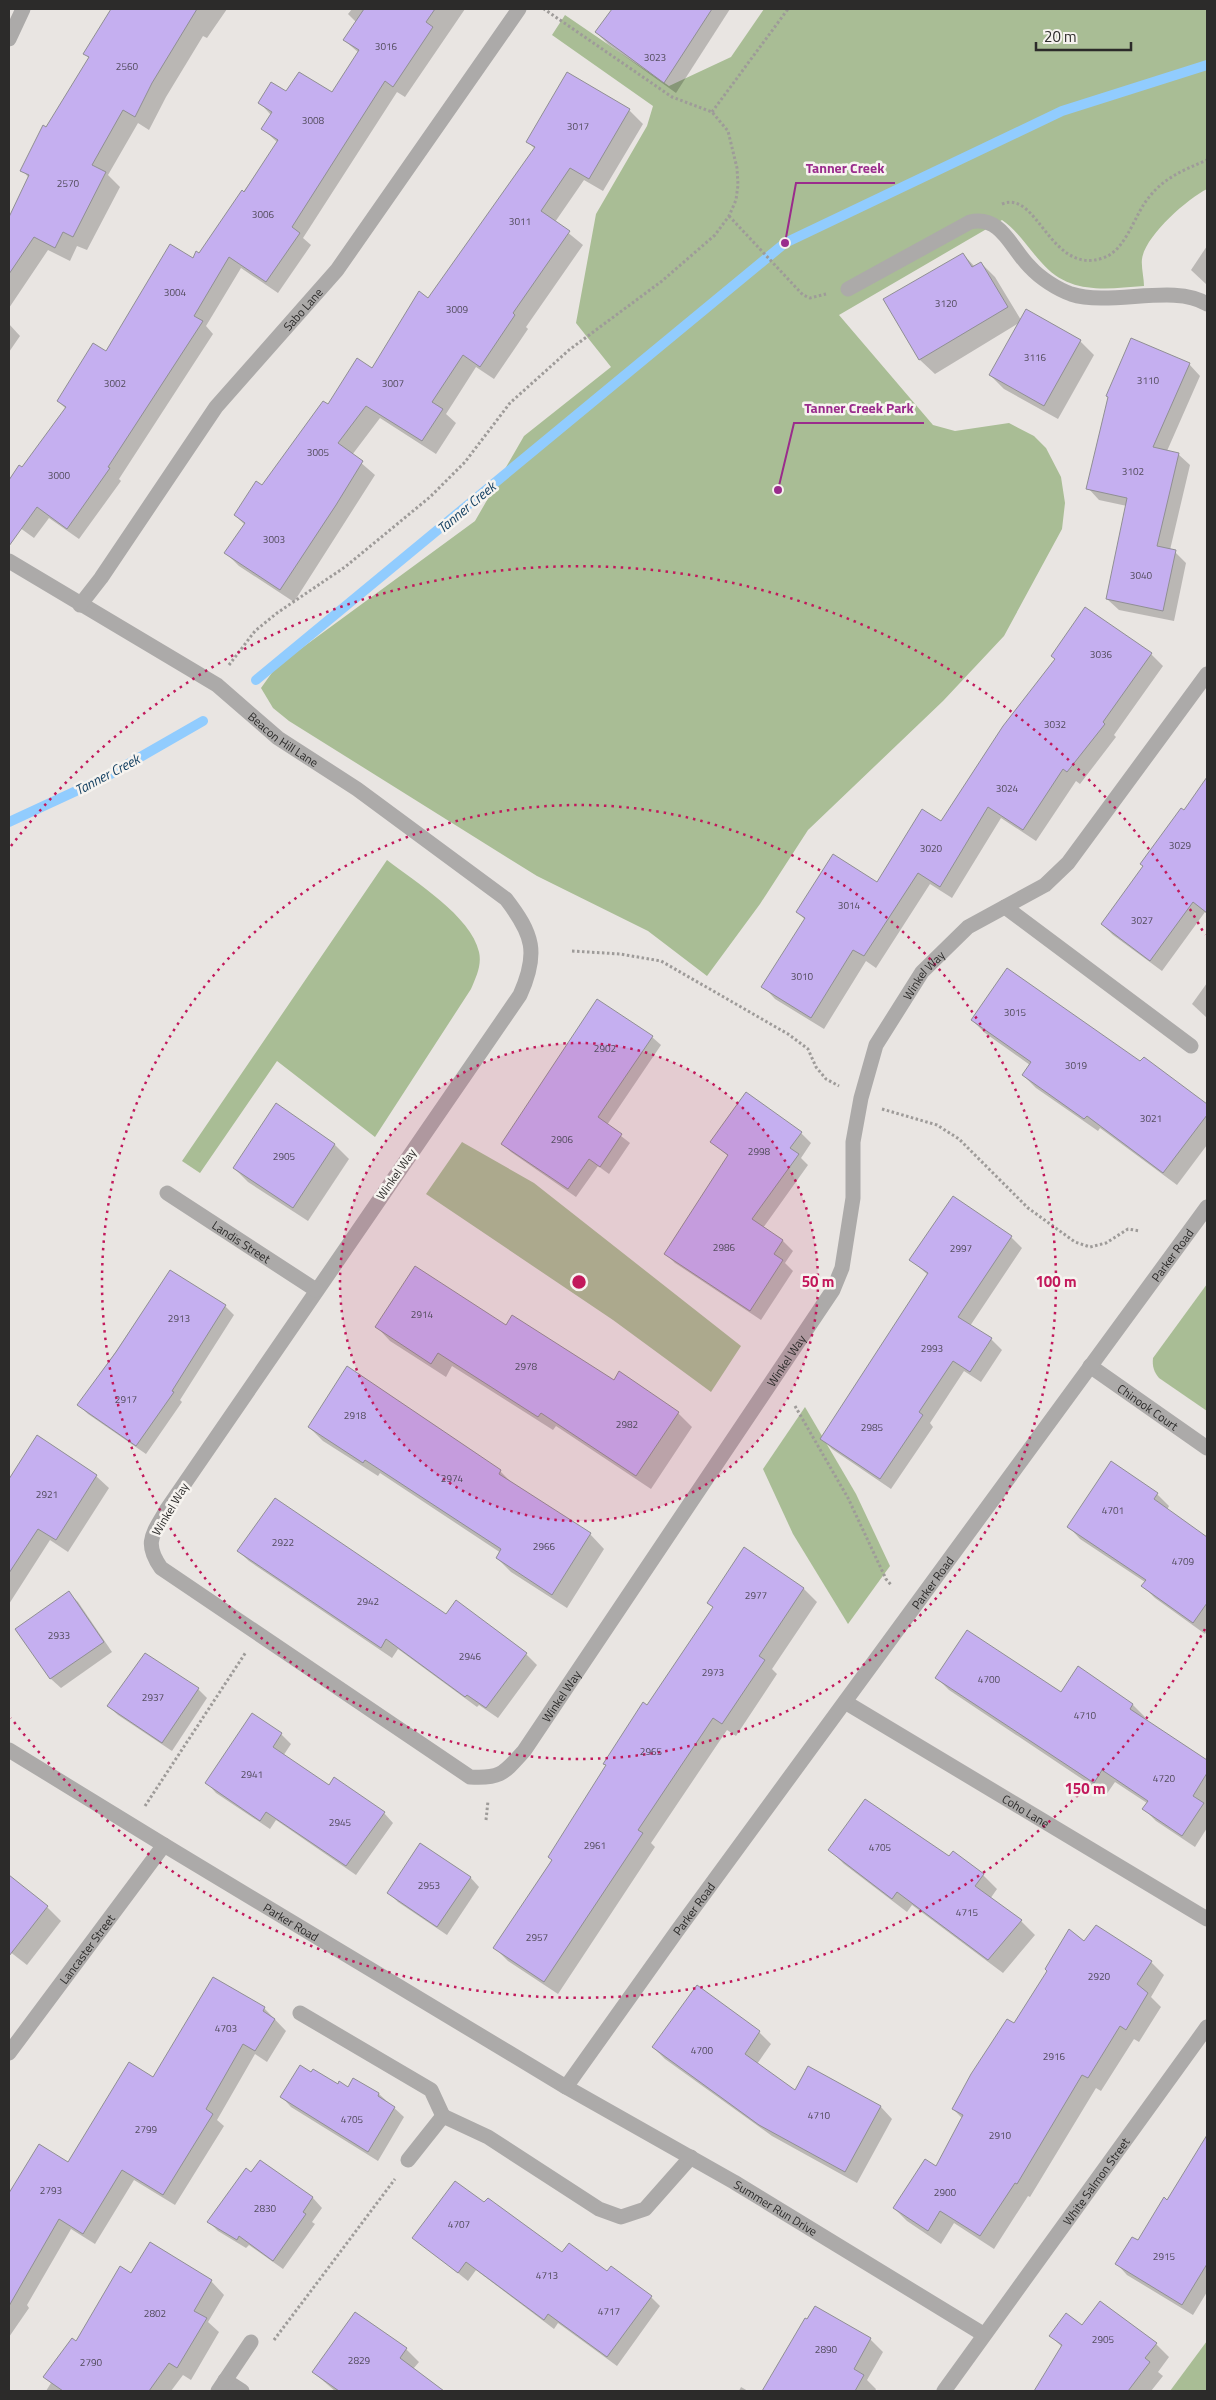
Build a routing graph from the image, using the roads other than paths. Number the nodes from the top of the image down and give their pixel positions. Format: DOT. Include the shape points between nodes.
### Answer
graph roads {
  1 [pos="23,9"];
  2 [pos="520,9"];
  3 [pos="9,39"];
  4 [pos="848,289"];
  5 [pos="1207,304"];
  6 [pos="9,562"];
  7 [pos="80,605"];
  8 [pos="1207,674"];
  9 [pos="1005,907"];
  10 [pos="531,944"];
  11 [pos="1191,1046"];
  12 [pos="168,1194"];
  13 [pos="1207,1207"];
  14 [pos="316,1290"];
  15 [pos="1090,1366"];
  16 [pos="1207,1448"];
  17 [pos="845,1702"];
  18 [pos="9,1750"];
  19 [pos="164,1845"];
  20 [pos="1207,1919"];
  21 [pos="300,2013"];
  22 [pos="1207,2027"];
  23 [pos="9,2053"];
  24 [pos="566,2087"];
  25 [pos="443,2116"];
  26 [pos="691,2157"];
  27 [pos="408,2160"];
  28 [pos="983,2334"];
  29 [pos="251,2342"];
  30 [pos="222,2386"];
  31 [pos="242,2391"];
  32 [pos="944,2391"];
  1 -- 3 [label="street"];
  2 -- 7 [label="street, Sabo Lane" via="337,270 216,407"];
  4 -- 5 [label="street" via="970,222 985,221 994,224 1029,267 1072,294 1098,298 1167,295 1200,299"];
  6 -- 7 [label="street, Beacon Hill Lane"];
  7 -- 10 [label="street, Beacon Hill Lane" via="217,685 278,738 357,789 506,899 523,920"];
  8 -- 9 [label="street, Winkel Way" via="1068,863 1045,886"];
  9 -- 11 [label="street"];
  9 -- 14 [label="street, Winkel Way" via="968,927 922,972 876,1045 852,1142 853,1198 842,1268 833,1290 524,1751 506,1771 490,1778 470,1776 452,1765 161,1568 151,1554 151,1540 167,1509"];
  10 -- 14 [label="street, Winkel Way" via="530,968 520,995"];
  12 -- 14 [label="street, Landis Street"];
  13 -- 15 [label="street, Parker Road"];
  15 -- 16 [label="street, Chinook Court"];
  15 -- 17 [label="street, Parker Road"];
  17 -- 20 [label="street, Coho Lane"];
  17 -- 24 [label="street, Parker Road"];
  18 -- 19 [label="street, Parker Road"];
  19 -- 23 [label="street, Lancaster Street"];
  19 -- 24 [label="street, Parker Road"];
  21 -- 25 [label="street" via="431,2090"];
  22 -- 28 [label="street, White Salmon Street"];
  24 -- 26 [label="street, Summer Run Drive"];
  25 -- 26 [label="street" via="488,2137 599,2209 621,2217 645,2209"];
  25 -- 27 [label="street"];
  26 -- 28 [label="street, Summer Run Drive"];
  28 -- 32 [label="street, White Salmon Street"];
  29 -- 30 [label="street"];
  30 -- 31 [label="street"];
}
